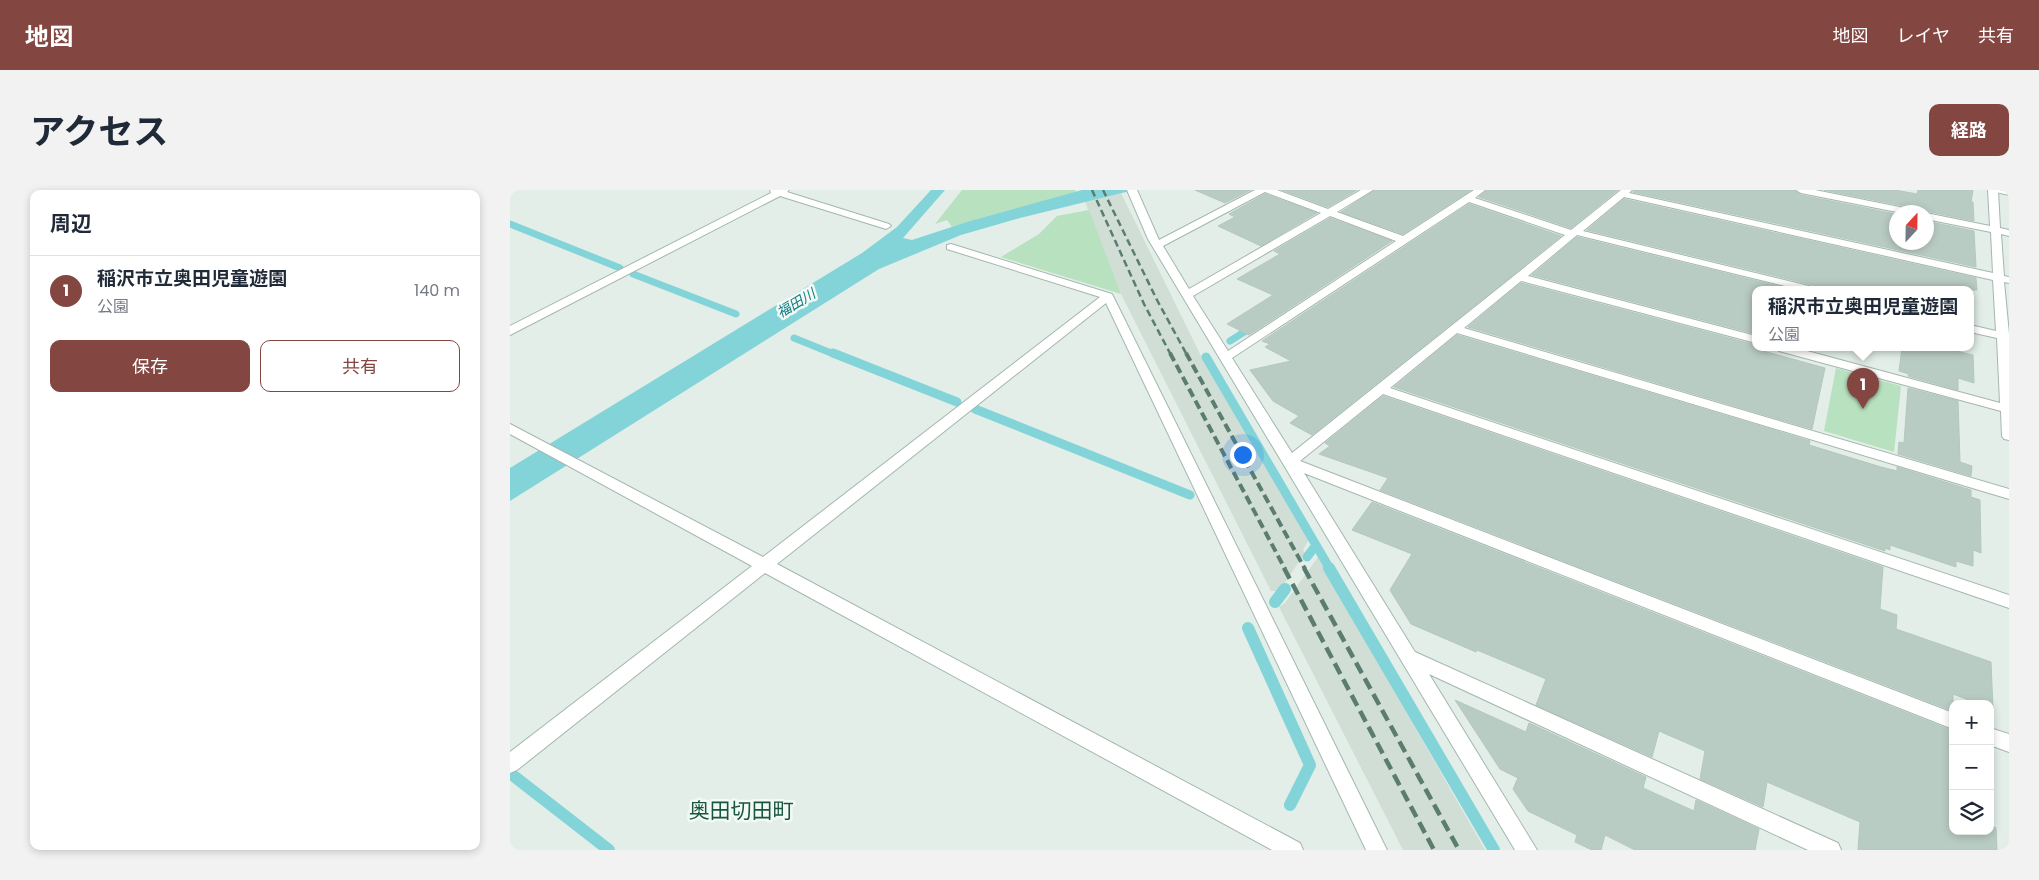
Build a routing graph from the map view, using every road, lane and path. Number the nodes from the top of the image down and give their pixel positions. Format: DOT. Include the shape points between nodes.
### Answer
graph roads {
  1 [pos="1262,190"];
  2 [pos="1268,190"];
  3 [pos="1368,190"];
  4 [pos="1480,190"];
  5 [pos="1801,190"];
  6 [pos="1993,190"];
  7 [pos="1999,190"];
  8 [pos="778,191"];
  9 [pos="1133,191"];
  10 [pos="1625,192"];
  11 [pos="2009,192"];
  12 [pos="1467,198"];
  13 [pos="1889,208"];
  14 [pos="1329,212"];
  15 [pos="1934,218"];
  16 [pos="886,226"];
  17 [pos="1996,230"];
  18 [pos="1574,233"];
  19 [pos="2009,233"];
  20 [pos="1403,240"];
  21 [pos="1157,245"];
  22 [pos="951,247"];
  23 [pos="1520,277"];
  24 [pos="2004,279"];
  25 [pos="1796,286"];
  26 [pos="1187,295"];
  27 [pos="1108,296"];
  28 [pos="1455,329"];
  29 [pos="1974,329"];
  30 [pos="510,331"];
  31 [pos="2006,337"];
  32 [pos="1752,339"];
  33 [pos="1794,351"];
  34 [pos="1226,357"];
  35 [pos="1381,389"];
  36 [pos="2008,408"];
  37 [pos="510,428"];
  38 [pos="2009,436"];
  39 [pos="1290,462"];
  40 [pos="2009,494"];
  41 [pos="765,564"];
  42 [pos="2009,602"];
  43 [pos="1409,657"];
  44 [pos="1949,719"];
  45 [pos="1994,737"];
  46 [pos="2009,743"];
  47 [pos="510,764"];
  48 [pos="1293,850"];
  49 [pos="1377,850"];
  50 [pos="1528,850"];
  51 [pos="1830,850"];
  1 -- 21 [label="street"];
  2 -- 14 [label="street"];
  3 -- 14 [label="street"];
  4 -- 12 [label="street"];
  5 -- 13 [label="street"];
  6 -- 17 [label="street"];
  7 -- 11 [label="street"];
  8 -- 16 [label="street"];
  8 -- 30 [label="street"];
  9 -- 21 [label="street"];
  10 -- 18 [label="street"];
  10 -- 24 [label="street"];
  12 -- 18 [label="street"];
  12 -- 20 [label="street"];
  14 -- 20 [label="street"];
  14 -- 26 [label="street"];
  15 -- 17 [label="street"];
  17 -- 19 [label="street"];
  17 -- 24 [label="street"];
  18 -- 23 [label="street"];
  18 -- 25 [label="street"];
  20 -- 34 [label="street"];
  21 -- 26 [label="street"];
  22 -- 27 [label="street"];
  23 -- 28 [label="street"];
  23 -- 32 [label="street"];
  24 -- 31 [label="street"];
  26 -- 34 [label="street"];
  27 -- 41 [label="street"];
  27 -- 49 [label="street"];
  28 -- 35 [label="street"];
  28 -- 40 [label="street"];
  29 -- 31 [label="street"];
  31 -- 36 [label="street"];
  33 -- 36 [label="street"];
  34 -- 39 [label="street"];
  35 -- 39 [label="street"];
  35 -- 42 [label="street"];
  36 -- 38 [label="street"];
  37 -- 41 [label="street"];
  39 -- 43 [label="street"];
  39 -- 44 [label="street"];
  41 -- 47 [label="street"];
  41 -- 48 [label="street"];
  43 -- 50 [label="street"];
  43 -- 51 [label="street"];
  45 -- 46 [label="street"];
}
